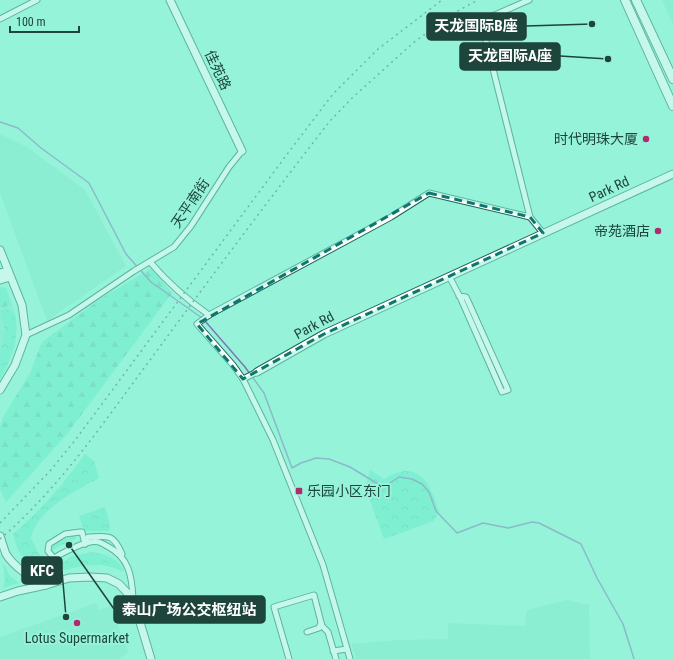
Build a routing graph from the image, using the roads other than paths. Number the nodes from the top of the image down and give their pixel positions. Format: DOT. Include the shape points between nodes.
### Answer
graph roads {
  1 [pos="38,0"];
  2 [pos="170,0"];
  3 [pos="529,0"];
  4 [pos="624,0"];
  5 [pos="636,0"];
  6 [pos="0,19"];
  7 [pos="673,79"];
  8 [pos="673,106"];
  9 [pos="242,151"];
  10 [pos="673,174"];
  11 [pos="530,217"];
  12 [pos="544,233"];
  13 [pos="0,250"];
  14 [pos="150,262"];
  15 [pos="0,273"];
  16 [pos="9,274"];
  17 [pos="449,276"];
  18 [pos="0,280"];
  19 [pos="459,296"];
  20 [pos="208,316"];
  21 [pos="26,335"];
  22 [pos="257,372"];
  23 [pos="245,378"];
  24 [pos="0,390"];
  25 [pos="0,536"];
  26 [pos="85,544"];
  27 [pos="54,558"];
  28 [pos="126,564"];
  29 [pos="39,585"];
  30 [pos="0,597"];
  31 [pos="133,599"];
  32 [pos="321,622"];
  33 [pos="307,632"];
  34 [pos="347,649"];
  35 [pos="333,650"];
  36 [pos="151,659"];
  37 [pos="289,659"];
  38 [pos="336,659"];
  39 [pos="350,659"];
  1 -- 6 [label="street"];
  2 -- 9 [label="street, 佳苑路"];
  3 -- 11 [label="street" via="481,21"];
  4 -- 8 [label="main road"];
  5 -- 7 [label="main road"];
  9 -- 14 [label="street, 天平南街" via="174,247"];
  10 -- 12 [label="street, Park Rd"];
  11 -- 12 [label="street"];
  11 -- 20 [label="street" via="429,193 391,217"];
  12 -- 17 [label="street, Park Rd"];
  13 -- 16 [label="street"];
  14 -- 20 [label="street" via="168,282"];
  14 -- 21 [label="street, 天平南街" via="69,315"];
  15 -- 16 [label="street"];
  16 -- 18 [label="street"];
  16 -- 21 [label="street" via="22,304"];
  17 -- 19 [label="street"];
  17 -- 22 [label="street, Park Rd" via="324,334"];
  19 -- 19 [label="street" via="502,392 508,390 468,301"];
  20 -- 23 [label="street" via="196,324"];
  21 -- 24 [label="street" via="16,364"];
  22 -- 23 [label="street, Park Rd"];
  23 -- 34 [label="street" via="323,565"];
  25 -- 29 [label="street" via="7,555"];
  26 -- 27 [label="street"];
  26 -- 27 [label="street" via="82,532 65,534 49,544 48,551"];
  26 -- 28 [label="street" via="98,542 117,552"];
  26 -- 28 [label="street" via="88,537 108,536 117,542"];
  27 -- 29 [label="street"];
  28 -- 31 [label="street" via="132,582"];
  29 -- 30 [label="street"];
  29 -- 31 [label="street" via="68,578 107,578 119,584"];
  31 -- 36 [label="street"];
  32 -- 33 [label="street" via="319,628"];
  32 -- 35 [label="street" via="328,632"];
  32 -- 37 [label="street" via="314,595 274,607"];
  34 -- 35 [label="street"];
  34 -- 39 [label="street"];
  35 -- 38 [label="street"];
}
